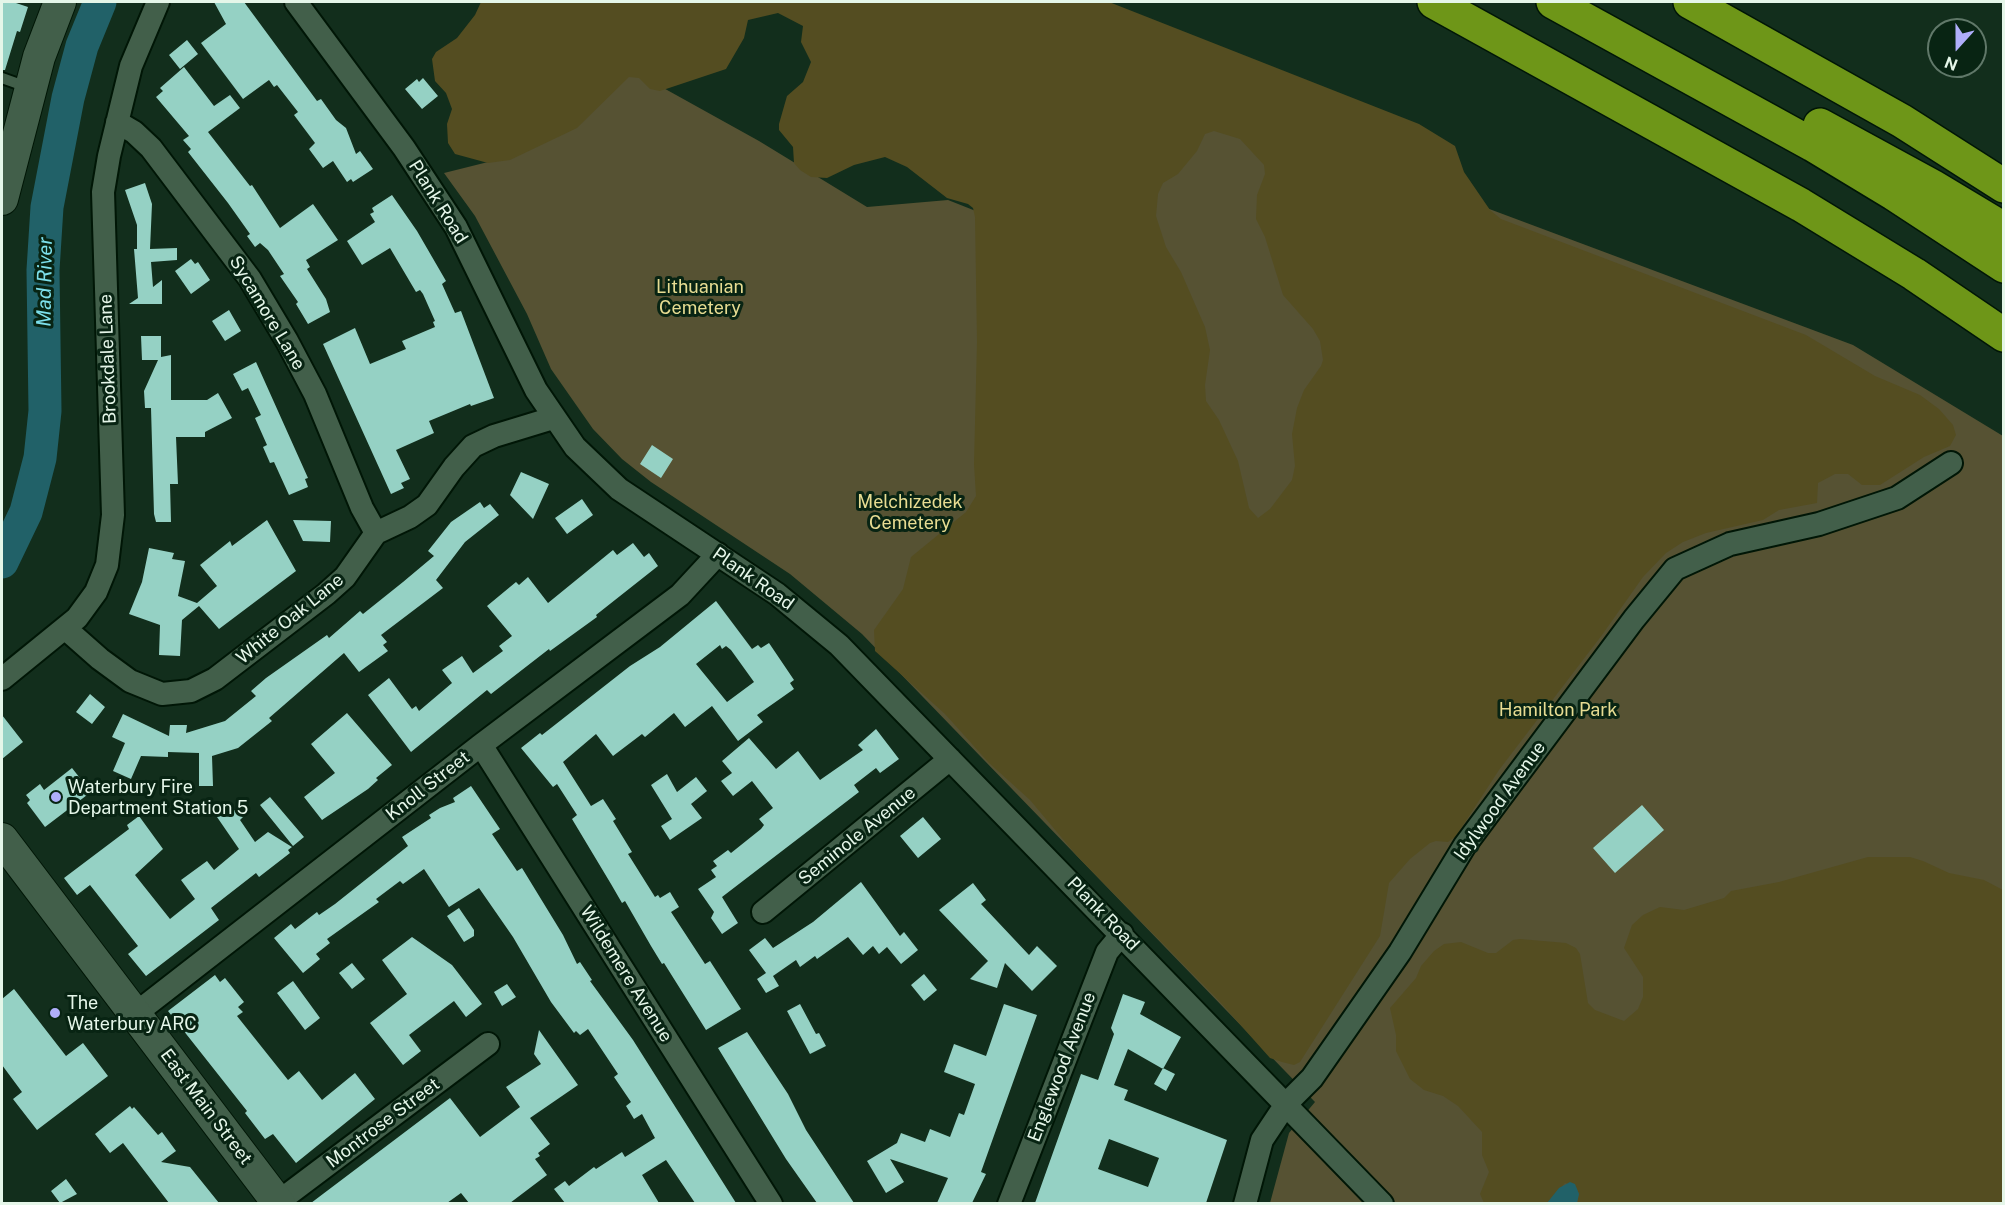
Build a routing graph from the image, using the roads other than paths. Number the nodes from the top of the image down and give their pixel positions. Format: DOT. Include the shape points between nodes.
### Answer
graph roads {
  1 [pos="60,2"];
  2 [pos="158,2"];
  3 [pos="296,2"];
  4 [pos="1434,2"];
  5 [pos="1553,2"];
  6 [pos="1690,2"];
  7 [pos="16,83"];
  8 [pos="1724,95"];
  9 [pos="117,122"];
  10 [pos="2002,185"];
  11 [pos="2,199"];
  12 [pos="2004,229"];
  13 [pos="2004,266"];
  14 [pos="2004,335"];
  15 [pos="553,418"];
  16 [pos="1951,463"];
  17 [pos="376,533"];
  18 [pos="718,554"];
  19 [pos="66,629"];
  20 [pos="2,680"];
  21 [pos="481,745"];
  22 [pos="950,759"];
  23 [pos="7,858"];
  24 [pos="763,912"];
  25 [pos="1122,934"];
  26 [pos="135,1014"];
  27 [pos="488,1044"];
  28 [pos="1286,1104"];
  29 [pos="279,1203"];
  30 [pos="771,1203"];
  31 [pos="1009,1203"];
  32 [pos="1245,1203"];
  33 [pos="1382,1203"];
  1 -- 7 [label="main road"];
  2 -- 9 [label="street, Brookdale Lane" via="131,66"];
  3 -- 15 [label="street, Plank Road" via="404,148 456,227"];
  4 -- 14 [label="highway" via="1801,205"];
  5 -- 8 [label="highway"];
  6 -- 10 [label="highway" via="1885,111"];
  7 -- 11 [label="main road"];
  8 -- 12 [label="highway" via="1790,109"];
  8 -- 13 [label="highway" via="1860,173"];
  9 -- 17 [label="street, Sycamore Lane" via="151,148 250,279 315,394"];
  9 -- 19 [label="street, Brookdale Lane" via="103,192 112,532 107,565 96,592"];
  15 -- 17 [label="street, White Oak Lane" via="472,446 428,505"];
  15 -- 18 [label="street, Plank Road" via="582,454 619,489"];
  16 -- 28 [label="street, Idylwood Avenue" via="1898,498 1819,524 1730,544 1676,569 1465,845 1400,952 1312,1078"];
  17 -- 19 [label="street, White Oak Lane" via="345,577 326,594 215,679 191,691 162,693 130,681"];
  18 -- 21 [label="street, Knoll Street" via="680,595"];
  18 -- 22 [label="street, Plank Road" via="820,628"];
  19 -- 20 [label="street, Brookdale Lane"];
  21 -- 26 [label="street, Knoll Street"];
  21 -- 30 [label="street, Wildemere Avenue"];
  22 -- 24 [label="street, Seminole Avenue"];
  22 -- 25 [label="street, Plank Road"];
  23 -- 26 [label="main road, East Main Street"];
  25 -- 28 [label="street, Plank Road"];
  25 -- 31 [label="street, Englewood Avenue" via="1107,952"];
  26 -- 29 [label="main road, East Main Street"];
  27 -- 29 [label="street, Montrose Street"];
  28 -- 32 [label="street, Idylwood Avenue" via="1262,1140"];
  28 -- 33 [label="street, Plank Road"];
}
